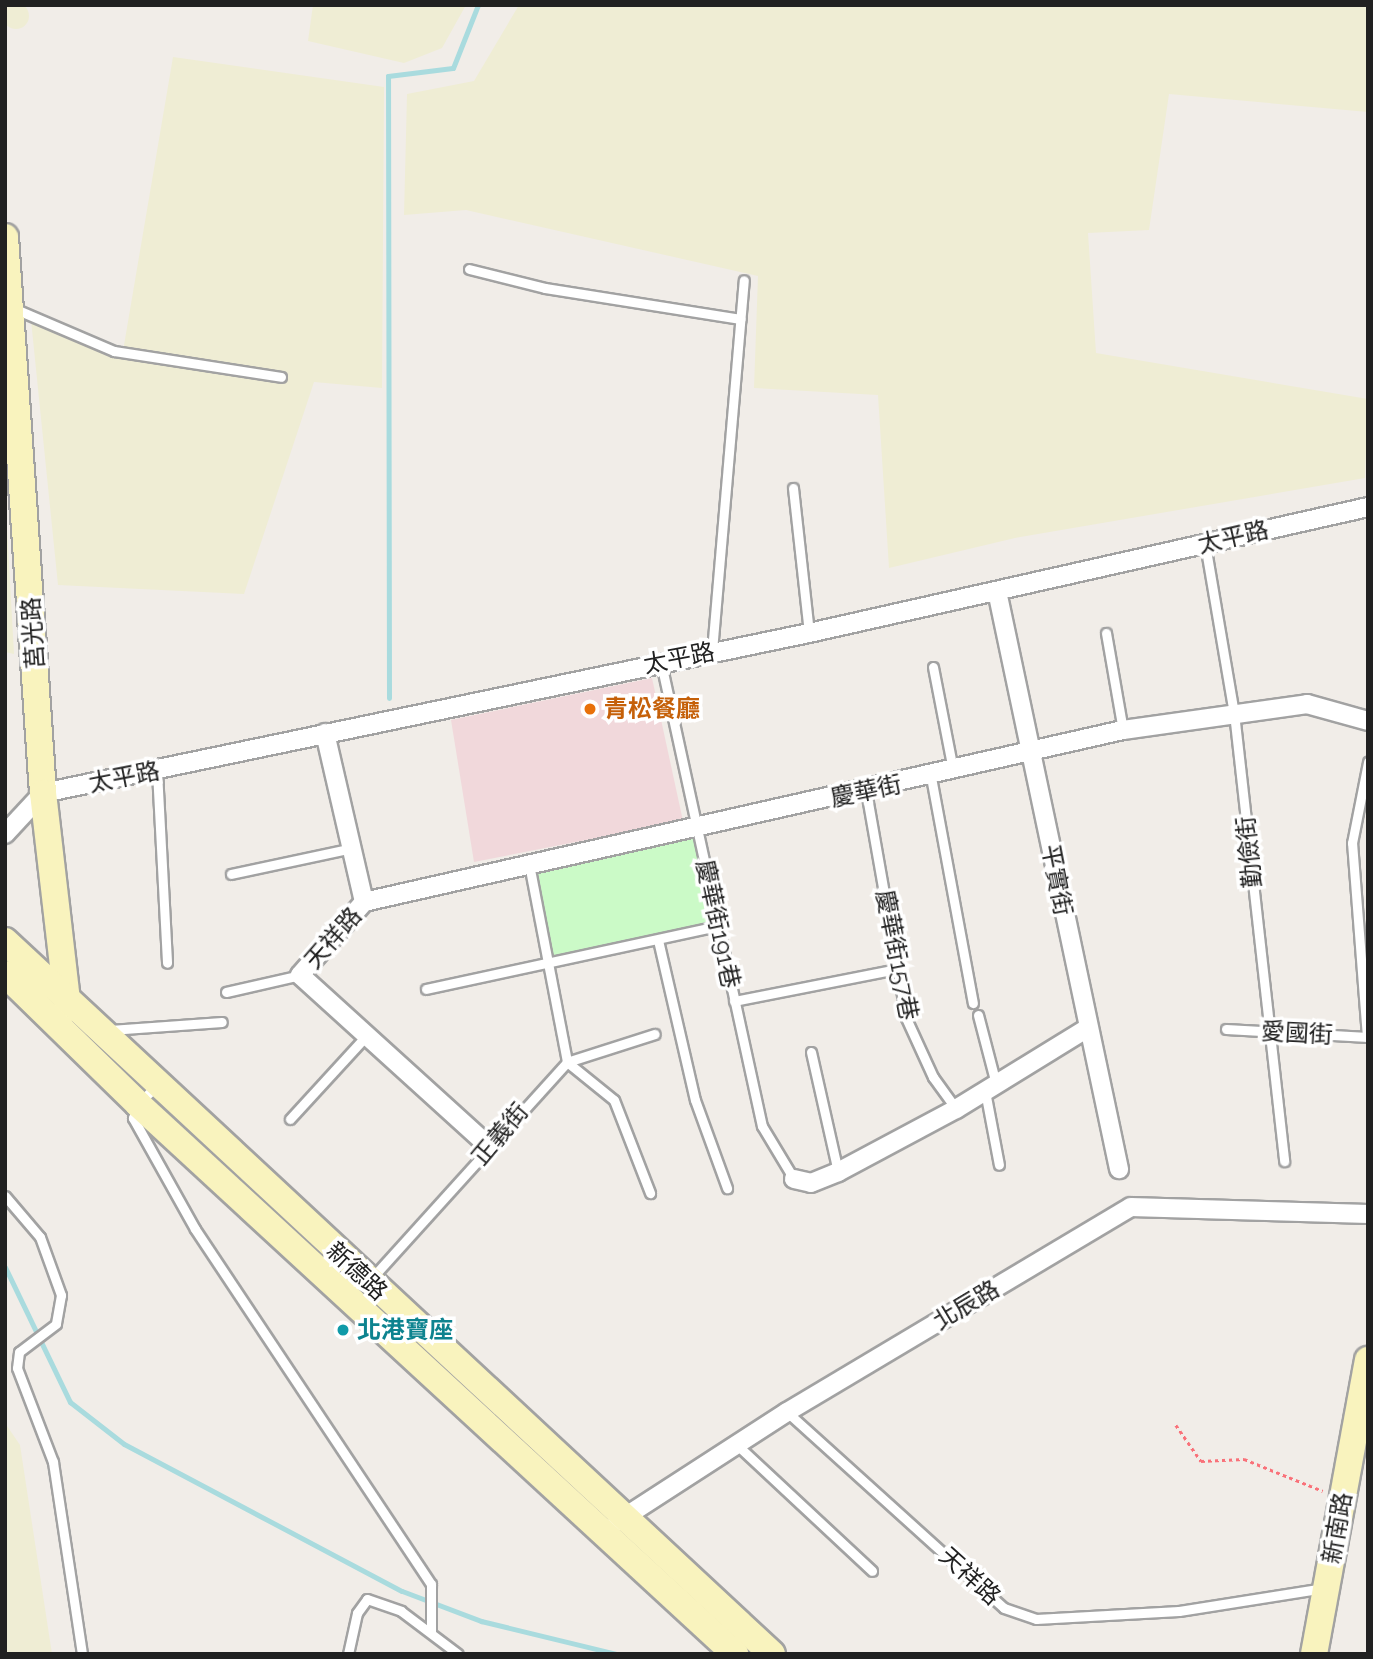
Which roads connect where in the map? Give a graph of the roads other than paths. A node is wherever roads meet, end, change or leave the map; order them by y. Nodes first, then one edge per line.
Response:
1 (5, 237) edge
2 (469, 268) dead end
3 (744, 280) dead end
4 (10, 307) junction
5 (741, 319) junction
6 (281, 377) dead end
7 (793, 488) dead end
8 (1368, 507) edge
9 (1205, 544) junction
10 (997, 591) junction
11 (809, 633) junction
12 (1106, 633) dead end
13 (712, 652) junction
14 (661, 662) junction
15 (933, 667) dead end
16 (1234, 713) junction
17 (1368, 721) edge
18 (1124, 730) junction
19 (324, 733) junction
20 (1030, 750) junction
21 (1368, 762) edge
22 (157, 771) junction
23 (953, 772) junction
24 (931, 777) junction
25 (866, 791) junction
26 (43, 793) junction
27 (697, 827) junction
28 (5, 834) edge
29 (352, 848) junction
30 (529, 863) junction
31 (231, 874) dead end
32 (365, 902) junction
33 (718, 926) junction
34 (658, 940) junction
35 (5, 942) edge
36 (167, 963) dead end
37 (550, 964) junction
38 (897, 969) junction
39 (5, 974) edge
40 (300, 975) junction
41 (426, 989) dead end
42 (226, 992) dead end
43 (734, 1001) junction
44 (974, 1003) dead end
45 (67, 1015) junction
46 (978, 1015) dead end
47 (222, 1022) dead end
48 (1086, 1028) junction
49 (1226, 1029) dead end
50 (98, 1030) junction
51 (1269, 1032) junction
52 (655, 1034) dead end
53 (367, 1035) junction
54 (1368, 1037) edge
55 (811, 1052) dead end
56 (567, 1062) junction
57 (991, 1088) junction
58 (147, 1095) junction
59 (956, 1109) junction
60 (290, 1119) dead end
61 (490, 1147) junction
62 (1284, 1161) dead end
63 (999, 1165) dead end
64 (1119, 1170) dead end
65 (838, 1172) junction
66 (794, 1179) joint
67 (727, 1188) dead end
68 (650, 1193) dead end
69 (5, 1196) edge
70 (1368, 1214) edge
71 (369, 1282) junction
72 (1368, 1360) edge
73 (787, 1412) junction
74 (736, 1444) junction
75 (613, 1526) junction
76 (872, 1571) dead end
77 (1326, 1588) junction
78 (432, 1631) junction
79 (82, 1654) edge
80 (348, 1654) edge
81 (458, 1654) edge
82 (736, 1654) edge
83 (772, 1654) edge
84 (1314, 1654) edge

1 - 4 main road, 莒光路
2 - 5 lane
3 - 5 lane
4 - 6 lane
4 - 26 main road, 莒光路
5 - 13 lane
7 - 11 lane
8 - 9 street, 太平路
9 - 10 street, 太平路
9 - 16 lane, 勤儉街
10 - 11 street, 太平路
10 - 20 street, 平實街
11 - 13 street, 太平路
12 - 18 lane
13 - 14 street, 太平路
14 - 19 street, 太平路
14 - 27 lane, 慶華街191巷
15 - 23 lane
16 - 17 street, 慶華街
16 - 18 street, 慶華街
16 - 51 lane, 勤儉街
18 - 20 street, 慶華街
19 - 22 street, 太平路
19 - 29 street, 天祥路
20 - 23 street, 慶華街
20 - 48 street, 平實街
21 - 54 lane
22 - 26 street, 太平路
22 - 36 lane
23 - 24 street, 慶華街
24 - 25 street, 慶華街
24 - 44 lane
25 - 27 street, 慶華街
25 - 38 lane, 慶華街157巷
26 - 28 street
26 - 45 main road, 莒光路
27 - 30 street, 慶華街
27 - 33 lane, 慶華街191巷
29 - 31 lane
29 - 32 street, 天祥路
30 - 32 street, 慶華街
30 - 37 lane
32 - 40 street, 天祥路
33 - 34 lane
33 - 43 lane, 慶華街191巷
34 - 37 lane
34 - 67 lane
35 - 45 main road, 新德路
37 - 41 lane
37 - 56 lane
38 - 43 lane
38 - 59 lane, 慶華街157巷
39 - 45 main road, 新德路
40 - 42 lane
40 - 53 street, 天祥路
43 - 66 lane, 慶華街191巷
45 - 50 main road, 新德路
45 - 58 main road, 新德路
46 - 57 lane
47 - 50 lane
48 - 57 street
48 - 64 street, 平實街
49 - 51 lane, 愛國街
50 - 58 main road, 新德路
51 - 54 lane, 愛國街
51 - 62 lane, 勤儉街
52 - 56 lane
53 - 60 lane
53 - 61 street, 天祥路
55 - 65 lane
56 - 61 lane, 正義街
56 - 68 lane
57 - 59 street
57 - 63 lane
58 - 71 main road, 新德路
58 - 75 main road, 新德路
58 - 78 lane
59 - 65 street
61 - 71 lane, 正義街
65 - 66 street
69 - 79 lane
70 - 73 street, 北辰路
71 - 75 main road, 新德路
72 - 77 main road, 新南路
73 - 74 street, 北辰路
73 - 77 lane, 天祥路
74 - 75 street, 北辰路
74 - 76 lane
75 - 82 main road, 新德路
75 - 83 main road, 新德路
77 - 84 main road, 新南路
78 - 80 lane
78 - 81 lane

